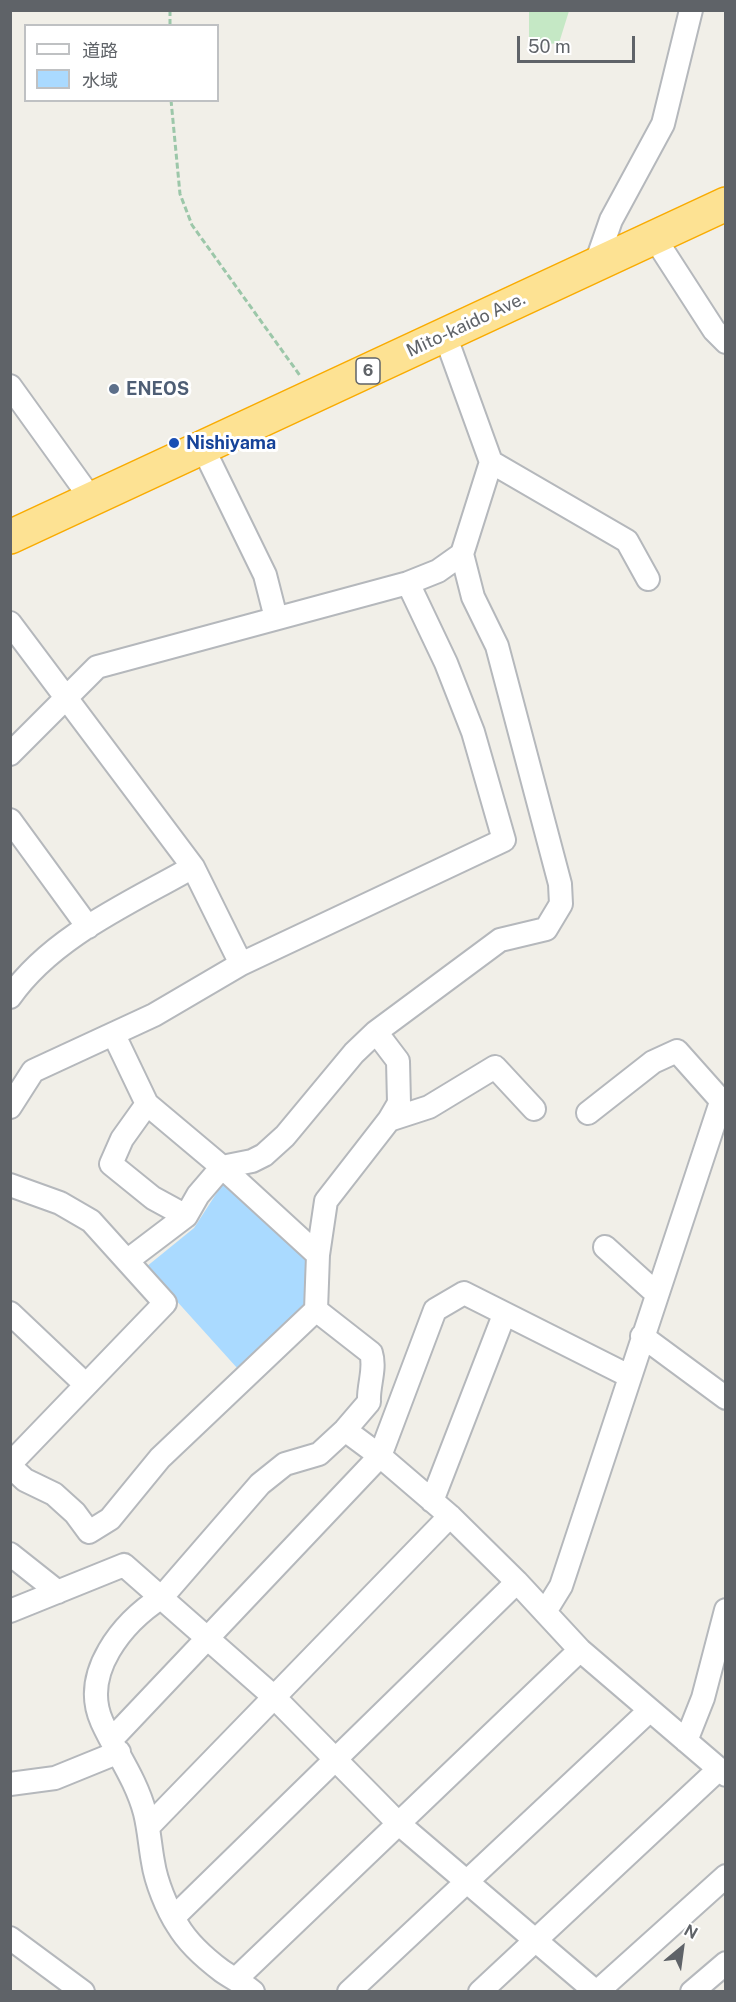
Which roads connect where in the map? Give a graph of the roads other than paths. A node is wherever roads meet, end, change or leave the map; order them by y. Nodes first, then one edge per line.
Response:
1 (691, 10) edge
2 (726, 204) edge
3 (654, 237) junction
4 (594, 266) junction
5 (445, 335) junction
6 (726, 342) edge
7 (10, 386) edge
8 (203, 448) junction
9 (491, 462) junction
10 (92, 500) junction
11 (10, 537) edge
12 (462, 554) junction
13 (648, 579) dead end
14 (408, 583) junction
15 (276, 618) junction
16 (10, 623) edge
17 (67, 696) junction
18 (10, 754) edge
19 (10, 820) edge
20 (193, 867) junction
21 (88, 927) junction
22 (241, 964) junction
23 (13, 989) edge
24 (376, 1032) junction
25 (114, 1035) junction
26 (14, 1092) edge
27 (147, 1104) junction
28 (723, 1104) edge
29 (534, 1109) dead end
30 (588, 1113) dead end
31 (389, 1120) junction
32 (222, 1167) junction
33 (10, 1185) edge
34 (186, 1216) junction
35 (605, 1247) dead end
36 (318, 1255) junction
37 (128, 1260) junction
38 (657, 1294) junction
39 (316, 1310) junction
40 (10, 1313) edge
41 (504, 1315) junction
42 (642, 1336) junction
43 (629, 1376) junction
44 (86, 1384) junction
45 (726, 1398) edge
46 (345, 1430) junction
47 (381, 1456) junction
48 (10, 1465) edge
49 (432, 1501) junction
50 (450, 1516) junction
51 (10, 1554) edge
52 (517, 1582) junction
53 (58, 1592) junction
54 (162, 1598) junction
55 (726, 1610) edge
56 (10, 1611) edge
57 (545, 1612) junction
58 (208, 1638) junction
59 (580, 1650) junction
60 (273, 1696) junction
61 (650, 1710) junction
62 (686, 1741) junction
63 (115, 1746) junction
64 (337, 1758) junction
65 (722, 1772) edge
66 (10, 1784) edge
67 (398, 1824) junction
68 (148, 1827) junction
69 (726, 1876) edge
70 (466, 1882) junction
71 (174, 1917) junction
72 (10, 1938) edge
73 (535, 1940) junction
74 (726, 1963) edge
75 (244, 1985) edge
76 (83, 1992) edge
77 (349, 1992) edge
78 (480, 1992) edge
79 (596, 1992) edge
80 (692, 1992) edge

1 - 4 street
2 - 3 highway, Mito-kaido Ave. / 6
3 - 4 highway, Mito-kaido Ave. / 6
3 - 6 street
4 - 5 highway, Mito-kaido Ave. / 6
5 - 8 highway, Mito-kaido Ave. / 6
5 - 9 street
7 - 10 street
8 - 10 highway, Mito-kaido Ave. / 6
8 - 15 street
9 - 12 street
9 - 13 street
10 - 11 highway, Mito-kaido Ave. / 6
12 - 14 street
12 - 24 street
14 - 15 street
14 - 22 street
15 - 17 street
16 - 17 street
17 - 18 street
17 - 20 street
19 - 21 street
20 - 21 street
20 - 22 street
21 - 23 street
22 - 25 street
24 - 31 street
24 - 32 street
25 - 26 street
25 - 27 street
27 - 32 street
27 - 34 street
28 - 30 street
28 - 38 street
29 - 31 street
31 - 36 street
32 - 34 street
32 - 36 street
33 - 37 street
34 - 37 street
35 - 38 street
36 - 39 street
37 - 44 street
38 - 42 street
39 - 46 street
39 - 48 street
40 - 44 street
41 - 43 street
41 - 47 street
41 - 49 street
42 - 43 street
42 - 45 street
43 - 57 street
44 - 48 street
46 - 47 street
46 - 54 street
47 - 49 street
47 - 58 street
49 - 50 street
50 - 52 street
50 - 60 street
51 - 53 street
52 - 57 street
52 - 64 street
53 - 54 street
53 - 56 street
54 - 58 street
54 - 63 street
55 - 62 street
57 - 59 street
58 - 60 street
58 - 63 street
59 - 61 street
59 - 67 street
60 - 64 street
60 - 68 street
61 - 62 street
61 - 70 street
62 - 65 street
63 - 66 street
63 - 68 street
64 - 67 street
64 - 71 street
65 - 73 street
67 - 70 street
67 - 75 street
68 - 71 street
69 - 79 street
70 - 73 street
70 - 77 street
71 - 75 street
72 - 76 street
73 - 78 street
73 - 79 street
74 - 80 street

